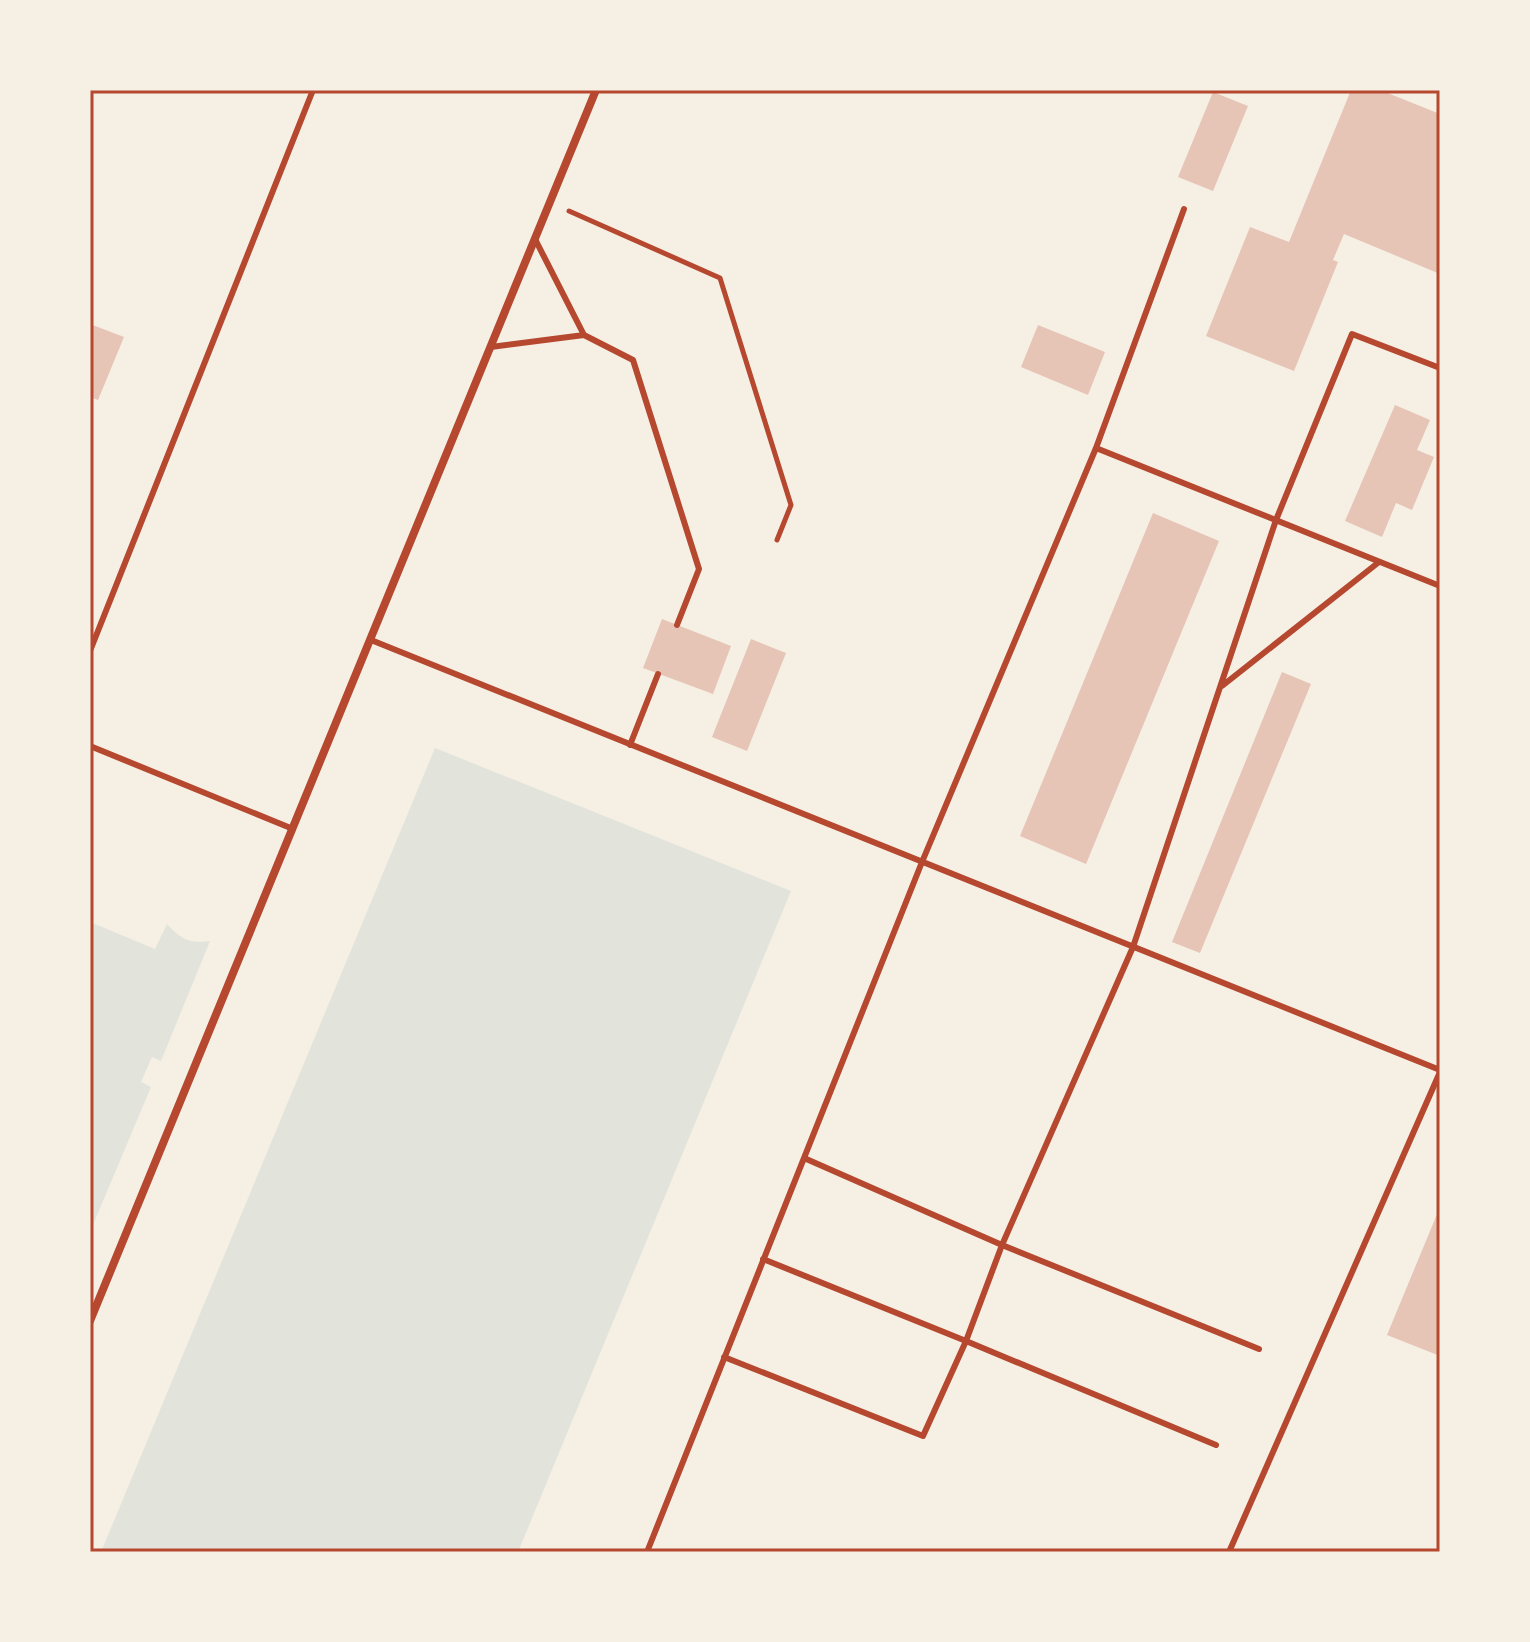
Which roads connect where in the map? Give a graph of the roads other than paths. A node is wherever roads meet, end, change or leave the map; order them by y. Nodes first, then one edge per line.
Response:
1 (313, 90) edge
2 (596, 90) edge
3 (1184, 209) dead end
4 (535, 239) junction
5 (584, 335) junction
6 (491, 347) junction
7 (1440, 368) edge
8 (1096, 448) junction
9 (1276, 520) junction
10 (1379, 562) junction
11 (1440, 586) edge
12 (677, 625) dead end
13 (371, 640) junction
14 (90, 651) edge
15 (658, 674) dead end
16 (1221, 686) junction
17 (630, 745) junction
18 (90, 746) edge
19 (293, 829) junction
20 (922, 862) junction
21 (1133, 947) junction
22 (1440, 1071) edge
23 (804, 1158) junction
24 (1002, 1245) junction
25 (763, 1259) junction
26 (90, 1321) edge
27 (966, 1341) junction
28 (1259, 1349) dead end
29 (724, 1357) junction
30 (1216, 1445) dead end
31 (647, 1552) edge
32 (1229, 1552) edge

1 - 14 lane
2 - 4 street
3 - 8 lane
4 - 5 lane
4 - 6 street
5 - 6 lane
5 - 12 lane
6 - 13 street
7 - 9 lane
8 - 9 lane
8 - 20 lane
9 - 10 lane
9 - 16 lane
10 - 11 lane
10 - 16 lane
13 - 17 lane
13 - 19 street
15 - 17 lane
16 - 21 lane
17 - 20 lane
18 - 19 lane
19 - 26 street
20 - 21 lane
20 - 23 lane
21 - 22 lane
21 - 24 lane
22 - 32 lane
23 - 24 lane
23 - 25 lane
24 - 27 lane
24 - 28 lane
25 - 27 lane
25 - 29 lane
27 - 29 lane
27 - 30 lane
29 - 31 lane

